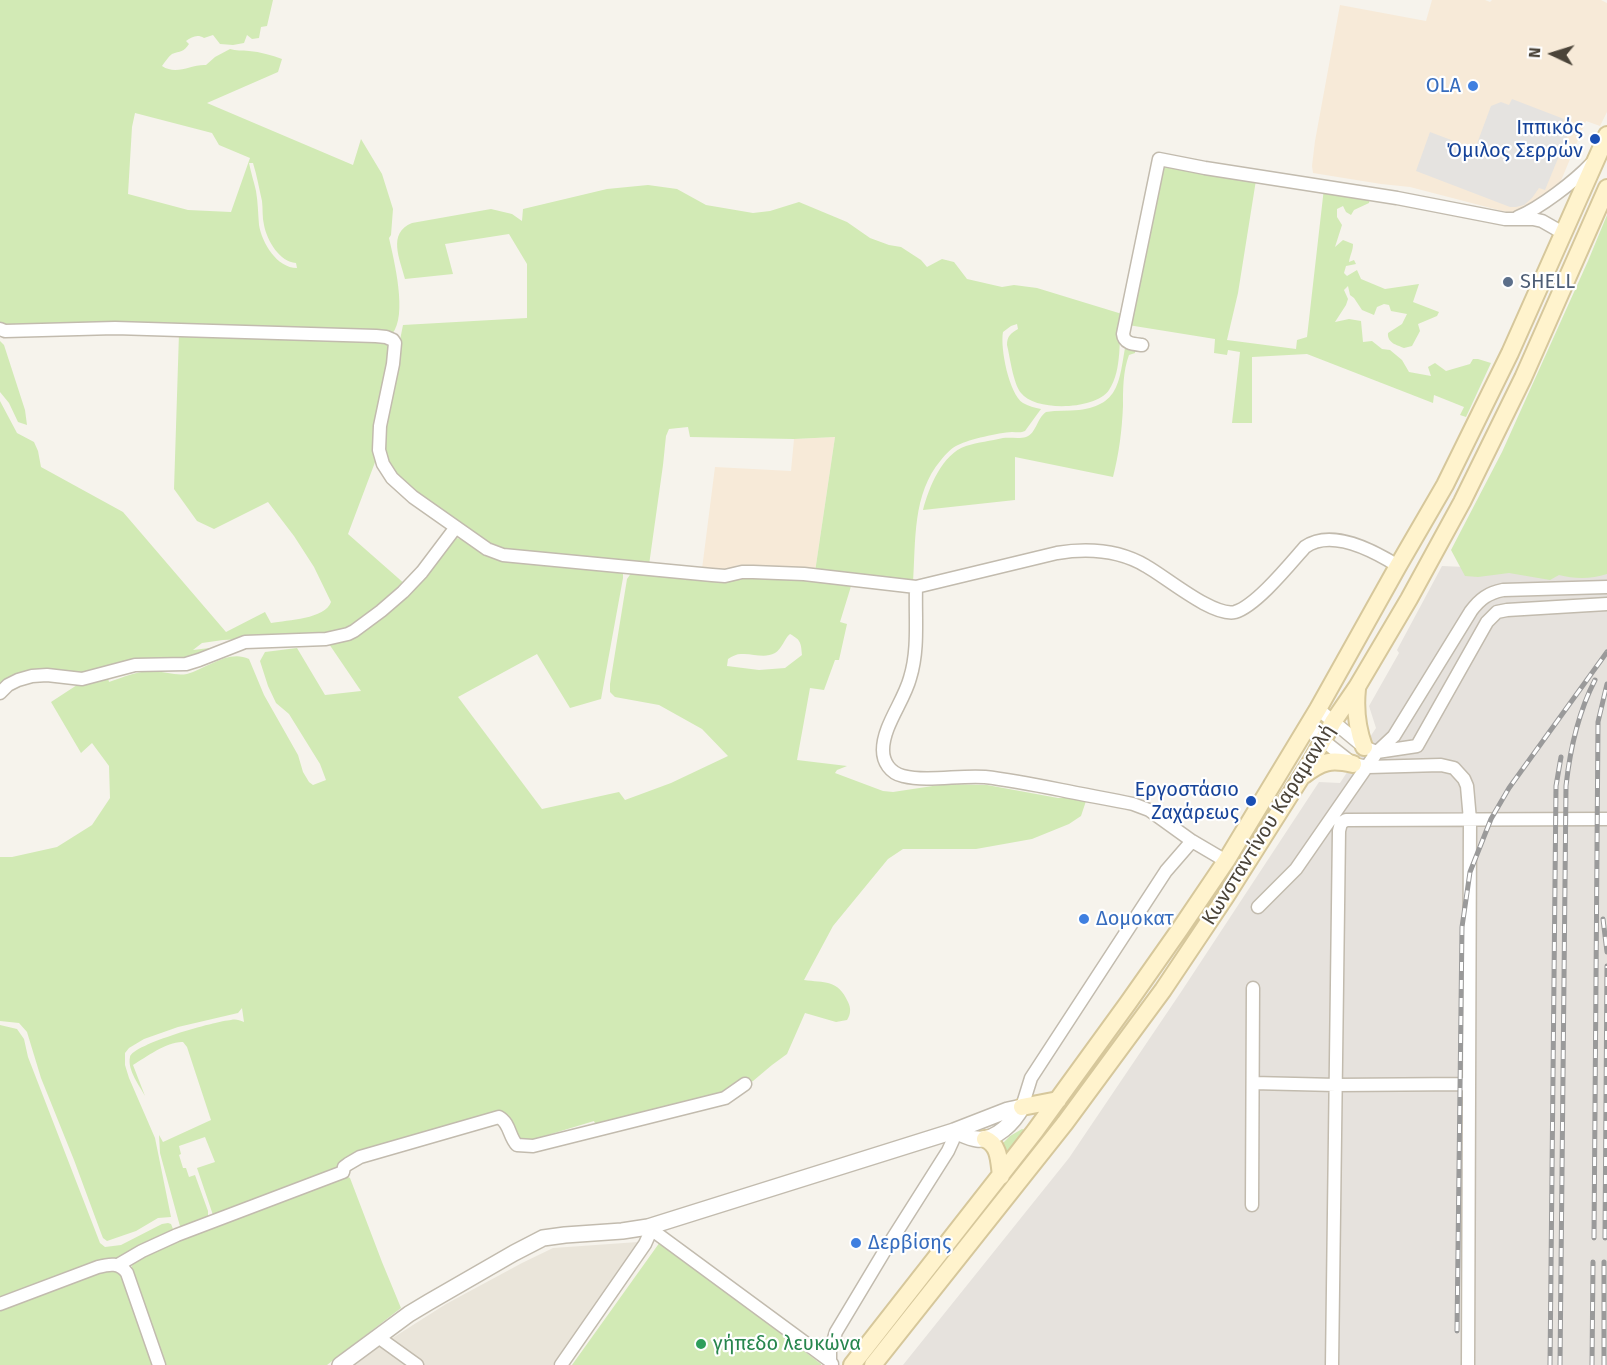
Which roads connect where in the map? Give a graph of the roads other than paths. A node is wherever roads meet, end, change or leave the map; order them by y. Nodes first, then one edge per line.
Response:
1 (1604, 142) edge
2 (1607, 188) edge
3 (1511, 219) junction
4 (1563, 233) junction
5 (0, 329) edge
6 (1142, 345) dead end
7 (456, 527) junction
8 (1398, 566) junction
9 (916, 587) junction
10 (1607, 587) edge
11 (1607, 604) edge
12 (1357, 687) junction
13 (0, 693) edge
14 (1318, 709) junction
15 (1333, 722) junction
16 (1306, 727) junction
17 (1322, 741) junction
18 (1370, 749) junction
19 (1360, 765) junction
20 (1301, 777) junction
21 (1470, 819) junction
22 (1607, 819) edge
23 (1192, 841) junction
24 (1226, 861) junction
25 (1258, 907) dead end
26 (1253, 988) dead end
27 (1253, 1083) junction
28 (745, 1084) dead end
29 (1336, 1084) junction
30 (1468, 1084) junction
31 (1058, 1100) junction
32 (1022, 1107) junction
33 (954, 1131) junction
34 (985, 1139) junction
35 (1001, 1176) junction
36 (1252, 1205) dead end
37 (648, 1227) junction
38 (118, 1265) junction
39 (0, 1304) edge
40 (378, 1337) junction
41 (831, 1363) edge
42 (159, 1365) edge
43 (340, 1365) edge
44 (417, 1365) edge
45 (561, 1365) edge
46 (852, 1365) edge
47 (873, 1365) edge
48 (1332, 1365) edge
49 (1468, 1365) edge

1 - 3 street
1 - 4 main road, Κωνσταντίνου Καραμανλή
2 - 12 main road, Κωνσταντίνου Καραμανλή
3 - 4 street
3 - 6 street
4 - 8 main road, Κωνσταντίνου Καραμανλή
5 - 7 street
7 - 9 street
7 - 13 street
8 - 9 street
8 - 14 main road, Κωνσταντίνου Καραμανλή
9 - 23 street
10 - 18 street
11 - 18 street
12 - 15 main road, Κωνσταντίνου Καραμανλή
12 - 18 main road
14 - 15 street
14 - 16 main road, Κωνσταντίνου Καραμανλή
15 - 17 main road, Κωνσταντίνου Καραμανλή
15 - 18 street
16 - 17 street
16 - 24 main road, Κωνσταντίνου Καραμανλή
17 - 19 street
17 - 20 main road, Κωνσταντίνου Καραμανλή
18 - 19 street
19 - 20 main road
19 - 21 street
19 - 25 street
20 - 47 main road, Κωνσταντίνου Καραμανλή
21 - 22 street
21 - 29 street
21 - 30 street
23 - 24 street
23 - 32 street
24 - 31 main road, Κωνσταντίνου Καραμανλή
26 - 27 street
27 - 29 street
27 - 36 street
28 - 38 street
29 - 30 street
29 - 48 street
30 - 49 street
31 - 32 main road
31 - 35 main road, Κωνσταντίνου Καραμανλή
32 - 33 street
32 - 34 street
33 - 34 street
33 - 37 street
33 - 41 street
34 - 35 main road
35 - 46 main road, Κωνσταντίνου Καραμανλή
37 - 40 street
37 - 41 street
37 - 45 street
38 - 39 street
38 - 42 street
40 - 43 street
40 - 44 street

